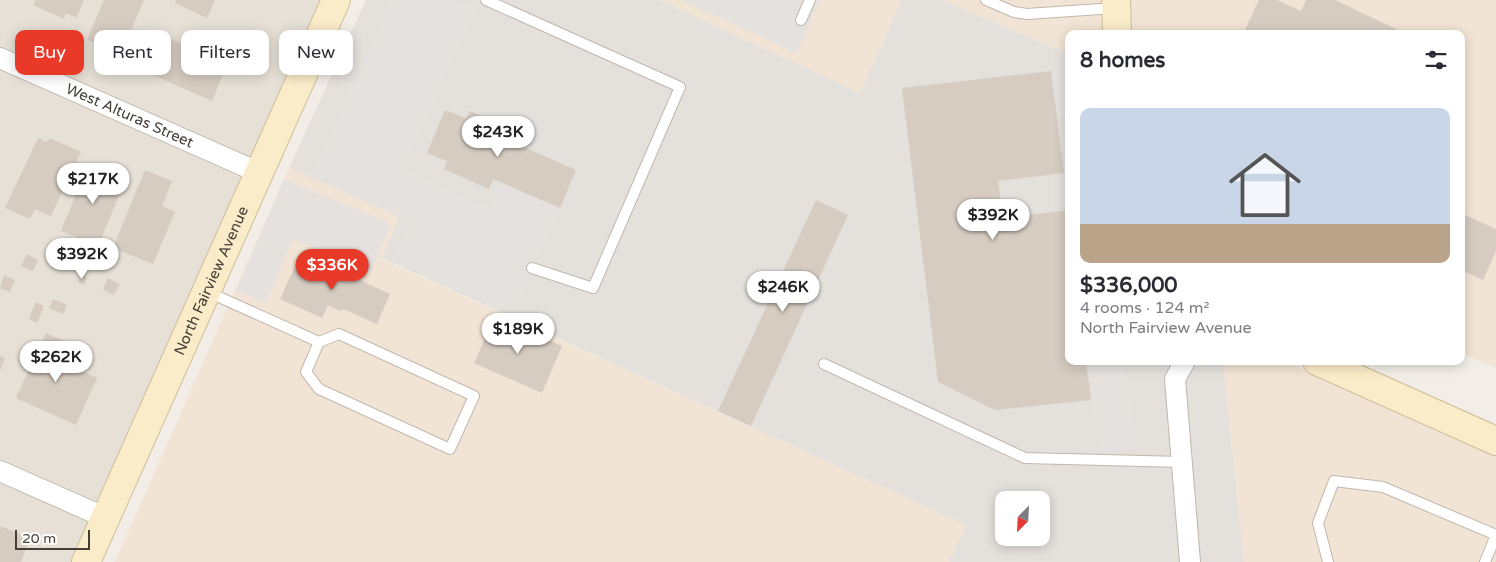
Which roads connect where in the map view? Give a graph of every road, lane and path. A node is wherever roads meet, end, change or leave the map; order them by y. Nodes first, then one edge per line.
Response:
1 (336, 0) edge
2 (486, 0) edge
3 (810, 0) edge
4 (986, 0) edge
5 (1117, 14) edge
6 (801, 20) dead end
7 (0, 58) edge
8 (260, 173) junction
9 (532, 268) dead end
10 (207, 292) junction
11 (319, 342) junction
12 (824, 364) dead end
13 (1182, 365) edge
14 (1326, 365) edge
15 (1496, 441) edge
16 (1182, 462) junction
17 (0, 471) edge
18 (106, 518) junction
19 (1496, 535) edge
20 (86, 562) edge
21 (1190, 562) edge
22 (1328, 562) edge
23 (1485, 562) edge

1 - 8 street, North Fairview Avenue
2 - 9 lane
3 - 6 lane
4 - 5 lane
7 - 8 street, West Alturas Street
8 - 10 street, North Fairview Avenue
10 - 11 lane
10 - 18 street, North Fairview Avenue
11 - 11 lane
12 - 16 lane
13 - 16 street
14 - 15 street
16 - 21 street
17 - 18 street
18 - 20 street, North Fairview Avenue
19 - 22 lane
19 - 23 lane

